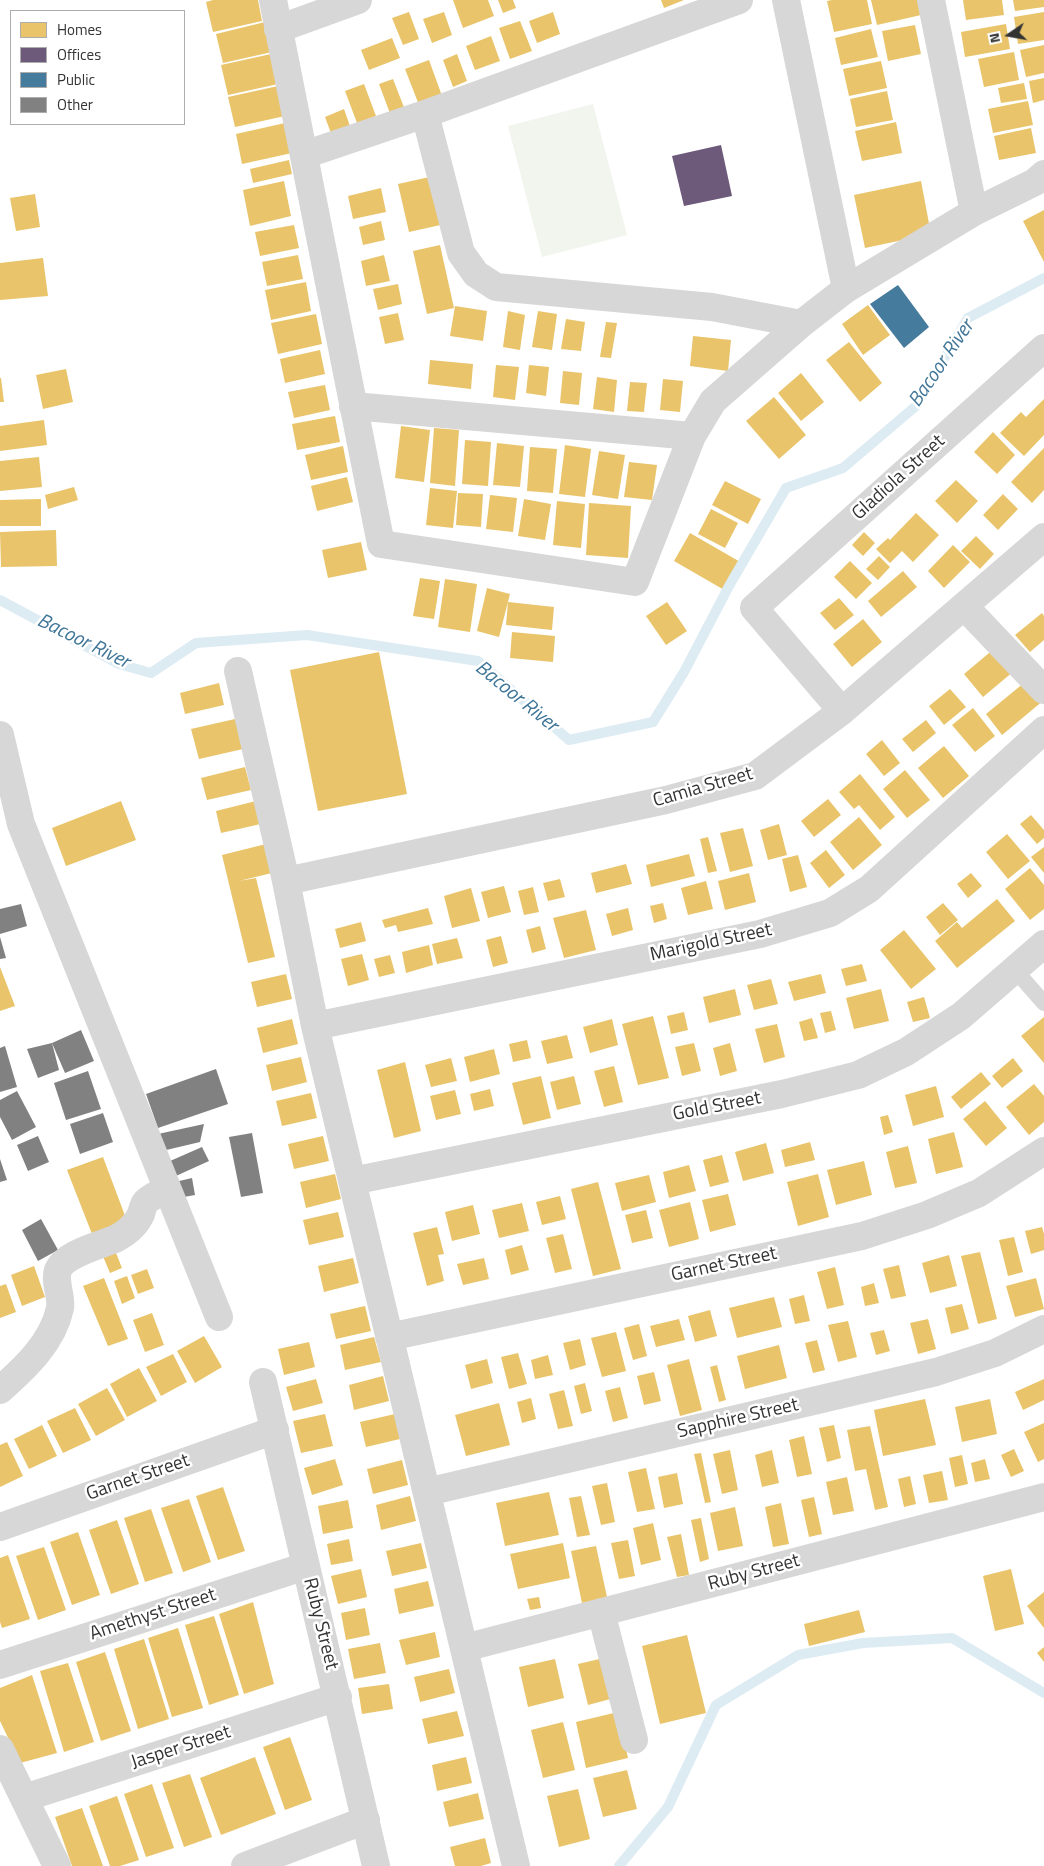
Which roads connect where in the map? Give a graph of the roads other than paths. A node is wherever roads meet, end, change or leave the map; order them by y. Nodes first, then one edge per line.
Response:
1 (273, 0) edge
2 (358, 0) edge
3 (739, 0) edge
4 (786, 0) edge
5 (931, 0) edge
6 (278, 29) junction
7 (426, 114) junction
8 (304, 155) junction
9 (1044, 174) edge
10 (974, 212) junction
11 (846, 289) junction
12 (801, 324) junction
13 (1044, 348) edge
14 (353, 406) junction
15 (692, 436) junction
16 (1044, 537) edge
17 (965, 606) junction
18 (238, 672) dead end
19 (1044, 690) edge
20 (842, 711) junction
21 (1044, 730) edge
22 (0, 735) edge
23 (286, 881) junction
24 (1044, 944) edge
25 (1015, 970) junction
26 (1044, 1003) edge
27 (315, 1026) junction
28 (1044, 1151) edge
29 (352, 1181) junction
30 (167, 1189) junction
31 (220, 1317) dead end
32 (1044, 1329) edge
33 (389, 1337) junction
34 (263, 1382) dead end
35 (0, 1390) edge
36 (275, 1430) junction
37 (427, 1492) junction
38 (1043, 1499) edge
39 (0, 1527) edge
40 (306, 1566) junction
41 (601, 1612) junction
42 (464, 1648) junction
43 (0, 1665) edge
44 (338, 1697) junction
45 (634, 1740) dead end
46 (0, 1749) edge
47 (24, 1798) junction
48 (366, 1820) junction
49 (57, 1866) edge
50 (245, 1866) edge
51 (376, 1866) edge
52 (516, 1866) edge

1 - 6 street
2 - 6 street
3 - 7 street
4 - 11 street
5 - 10 street
6 - 8 street
7 - 8 street
7 - 12 street
8 - 14 street
9 - 10 street
10 - 11 street
11 - 12 street
12 - 15 street
13 - 20 street, Gladiola Street
14 - 15 street
14 - 15 street
16 - 17 street, Camia Street
17 - 19 street
17 - 20 street, Camia Street
18 - 23 street
20 - 23 street, Camia Street
21 - 27 street, Marigold Street
22 - 30 street
23 - 27 street
24 - 25 street, Gold Street
25 - 26 lane
25 - 29 street, Gold Street
27 - 29 street
28 - 33 street, Garnet Street
29 - 33 street
30 - 31 street
30 - 35 street
32 - 37 street, Sapphire Street
33 - 37 street
34 - 36 street, Ruby Street
36 - 39 street, Garnet Street
36 - 40 street, Ruby Street
37 - 42 street
38 - 41 street, Ruby Street
40 - 43 street, Amethyst Street
40 - 44 street, Ruby Street
41 - 42 street, Ruby Street
41 - 45 street
42 - 52 street
44 - 47 street, Jasper Street
44 - 48 street, Ruby Street
46 - 47 street
47 - 49 street
48 - 50 street
48 - 51 street, Ruby Street

